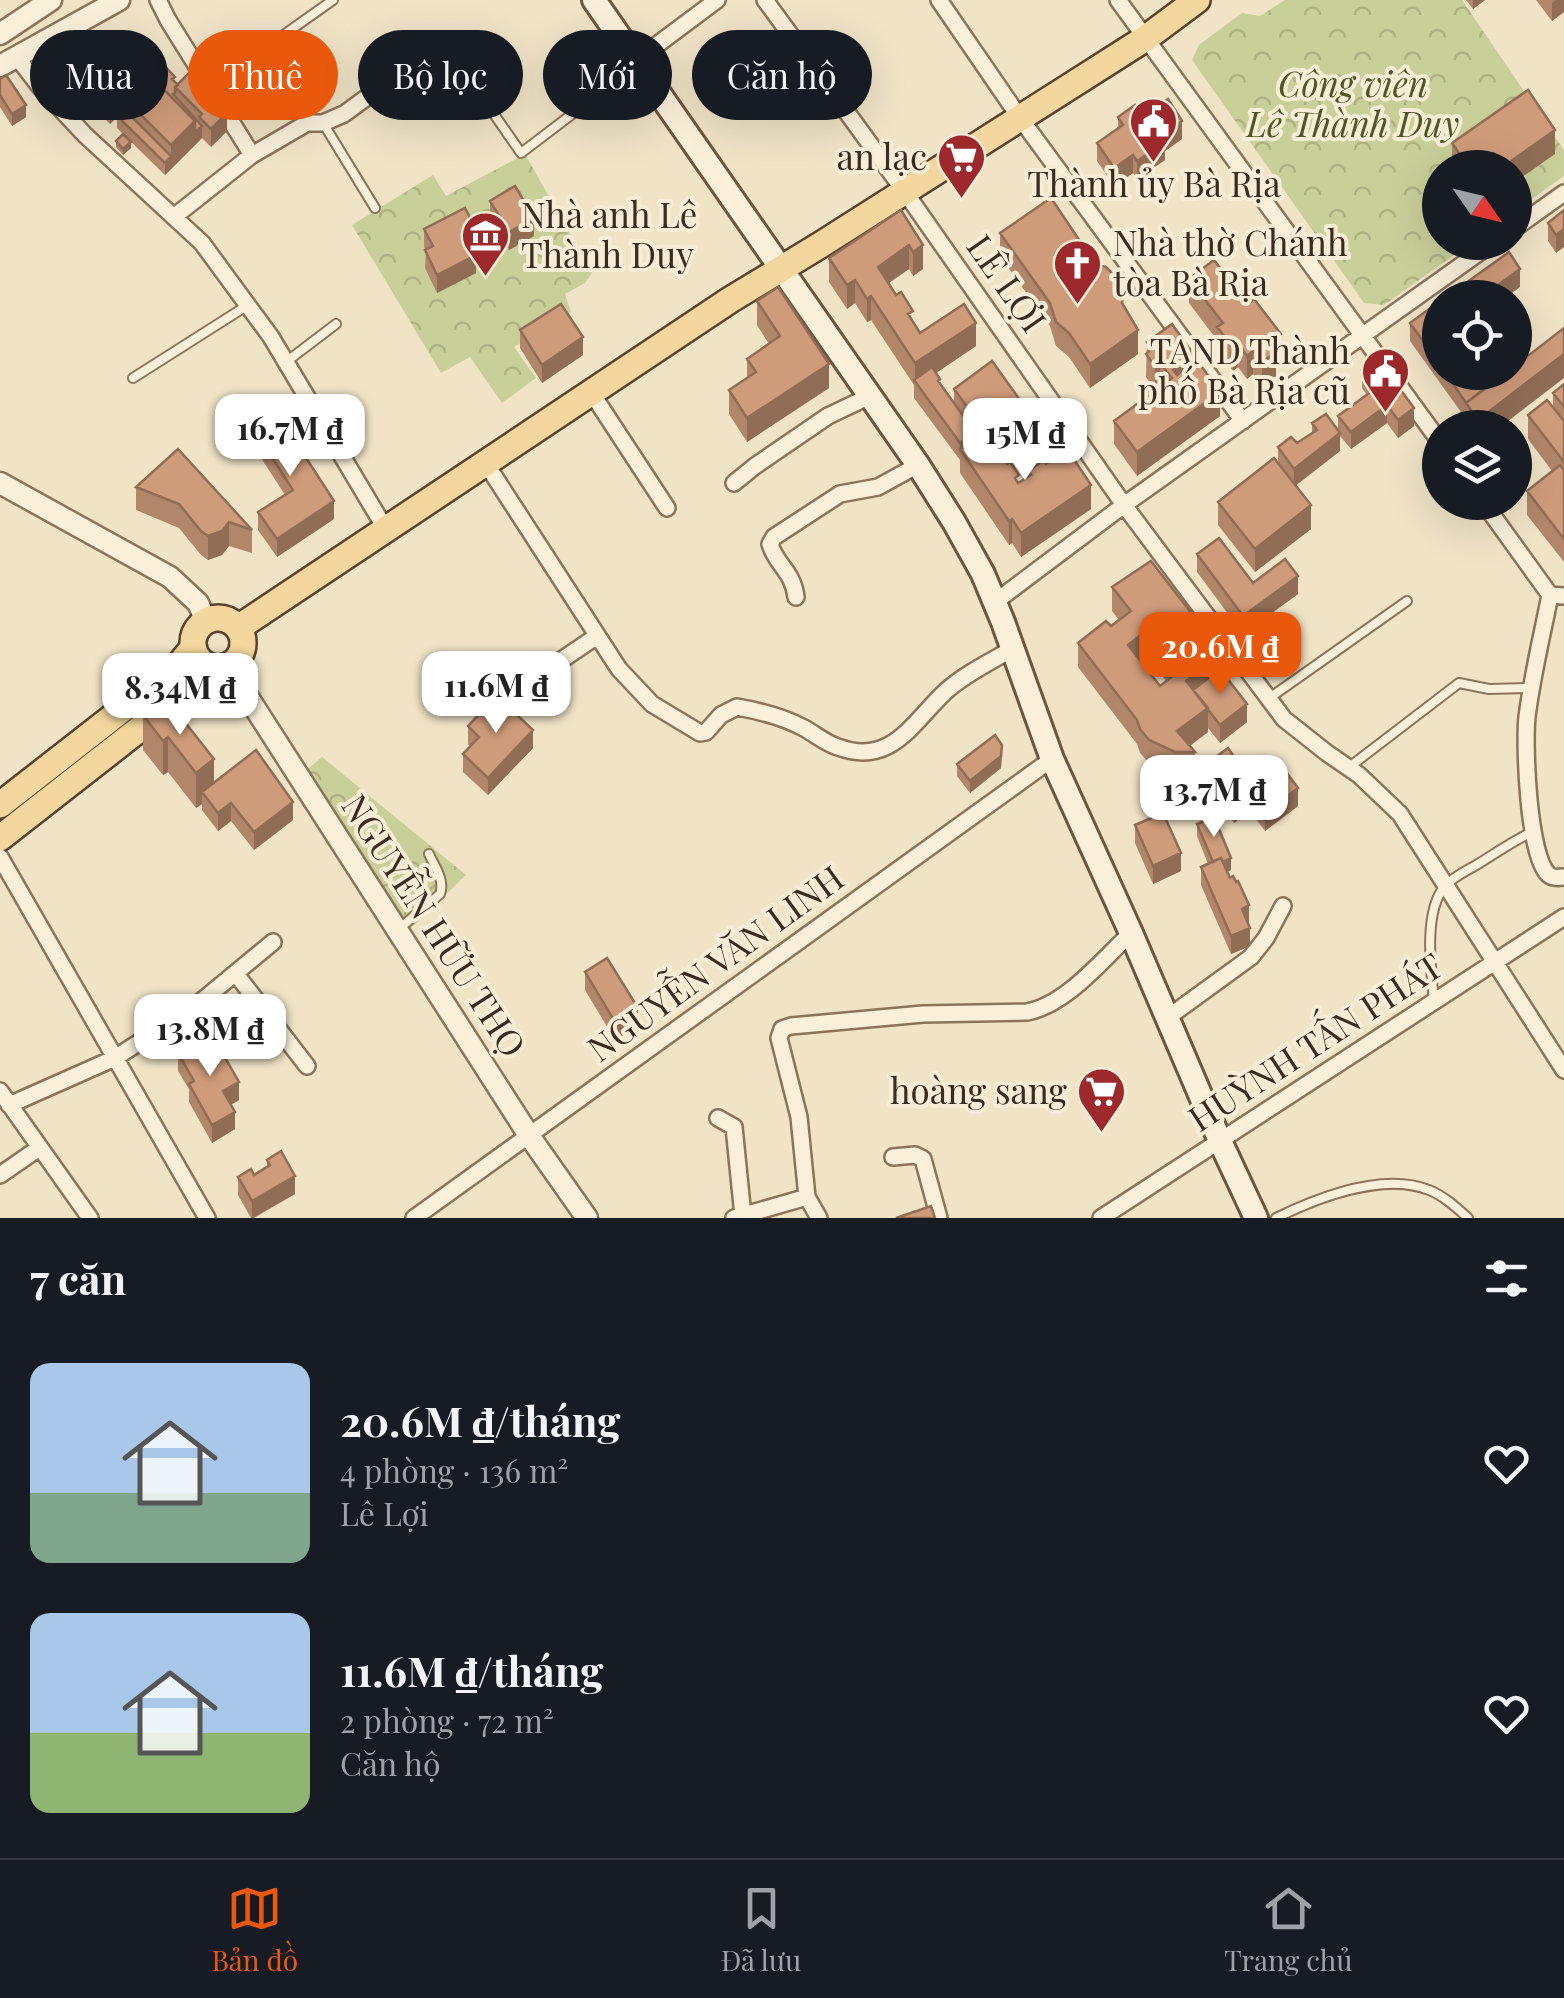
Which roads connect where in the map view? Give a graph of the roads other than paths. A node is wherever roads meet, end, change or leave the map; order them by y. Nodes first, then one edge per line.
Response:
1 (51, 0) edge
2 (158, 0) edge
3 (334, 0) edge
4 (594, 0) edge
5 (717, 0) edge
6 (765, 0) edge
7 (939, 0) edge
8 (1118, 0) edge
9 (1197, 0) edge
10 (106, 3) edge
11 (291, 30) edge
12 (613, 30) edge
13 (0, 34) edge
14 (672, 34) edge
15 (1146, 38) junction
16 (188, 52) edge
17 (8, 61) edge
18 (358, 104) edge
19 (672, 116) edge
20 (1020, 118) junction
21 (230, 120) edge
22 (498, 120) edge
23 (564, 120) edge
24 (323, 122) junction
25 (252, 155) junction
26 (904, 192) junction
27 (1564, 193) edge
28 (374, 208) dead end
29 (175, 216) junction
30 (1532, 216) edge
31 (1469, 260) edge
32 (780, 268) junction
33 (248, 306) junction
34 (336, 324) dead end
35 (1364, 334) junction
36 (286, 362) junction
37 (133, 378) dead end
38 (590, 392) junction
39 (870, 396) junction
40 (1422, 416) edge
41 (1242, 421) junction
42 (485, 462) junction
43 (918, 464) junction
44 (0, 483) edge
45 (734, 483) dead end
46 (1124, 505) junction
47 (667, 508) dead end
48 (1497, 520) edge
49 (384, 528) junction
50 (1557, 596) edge
51 (796, 597) dead end
52 (1407, 601) dead end
53 (994, 602) junction
54 (206, 621) junction
55 (238, 628) junction
56 (596, 636) junction
57 (193, 648) junction
58 (1012, 649) junction
59 (220, 667) junction
60 (538, 676) dead end
61 (1531, 688) junction
62 (1268, 699) junction
63 (1052, 759) junction
64 (1348, 768) junction
65 (0, 805) edge
66 (1532, 832) junction
67 (0, 838) edge
68 (429, 854) dead end
69 (0, 856) edge
70 (1564, 876) edge
71 (1446, 885) junction
72 (1282, 906) dead end
73 (1564, 918) edge
74 (398, 930) junction
75 (1131, 934) junction
76 (273, 942) dead end
77 (1494, 963) junction
78 (236, 974) junction
79 (1434, 1002) junction
80 (1167, 1018) junction
81 (115, 1058) junction
82 (306, 1066) dead end
83 (1564, 1070) edge
84 (5, 1098) edge
85 (718, 1118) dead end
86 (530, 1136) junction
87 (1220, 1141) junction
88 (39, 1148) junction
89 (893, 1157) dead end
90 (0, 1175) edge
91 (807, 1197) junction
92 (739, 1217) edge
93 (936, 1217) edge
94 (90, 1218) edge
95 (207, 1218) edge
96 (414, 1218) edge
97 (587, 1218) edge
98 (819, 1218) edge
99 (1101, 1218) edge
100 (1256, 1218) edge
101 (1276, 1218) edge
102 (1468, 1218) edge

1 - 13 street
2 - 16 street
3 - 11 lane
4 - 12 main road
5 - 14 street
6 - 26 street, LÊ LỢI
7 - 20 street
8 - 15 street
9 - 15 main road
10 - 17 street
15 - 20 main road
15 - 35 street
17 - 29 street
18 - 24 street
19 - 32 main road
20 - 26 main road
20 - 41 street
21 - 25 street
22 - 23 lane
24 - 25 street
24 - 28 lane
25 - 29 street
26 - 32 main road
26 - 46 street, LÊ LỢI
27 - 30 street
29 - 33 street
31 - 35 street
32 - 38 main road
32 - 39 main road
33 - 36 street
33 - 37 lane
34 - 36 lane
35 - 40 street
35 - 41 street
36 - 49 street
38 - 42 main road
38 - 47 street
39 - 43 main road
39 - 45 street
41 - 46 street
42 - 49 main road
42 - 56 street
43 - 51 street
43 - 53 main road
44 - 54 street
46 - 53 street
46 - 62 street, LÊ LỢI
48 - 50 street
49 - 55 main road
50 - 61 street
52 - 62 lane
53 - 58 main road
54 - 55 main road
54 - 57 main road
55 - 59 main road
56 - 58 street
56 - 60 street
57 - 59 main road
57 - 65 main road
58 - 63 main road
59 - 67 main road
59 - 74 street, NGUYỄN HỮU THỌ
61 - 64 lane
61 - 66 street
62 - 64 street, LÊ LỢI
63 - 75 main road
63 - 86 street, NGUYỄN VĂN LINH
64 - 71 street, LÊ LỢI
66 - 70 street
66 - 71 lane
68 - 74 lane
69 - 81 street
71 - 77 street, LÊ LỢI
71 - 79 lane
72 - 80 street
73 - 77 street, HUỲNH TẤN PHÁT
74 - 86 street, NGUYỄN HỮU THỌ
75 - 80 main road
75 - 91 street
76 - 78 street
77 - 79 street, HUỲNH TẤN PHÁT
77 - 83 street, LÊ LỢI
78 - 81 street
78 - 82 street
79 - 87 street, HUỲNH TẤN PHÁT
80 - 87 main road
81 - 84 street
81 - 95 street
84 - 88 street
85 - 92 street
86 - 96 street, NGUYỄN VĂN LINH
86 - 97 street, NGUYỄN HỮU THỌ
87 - 99 street, HUỲNH TẤN PHÁT
87 - 100 main road
88 - 90 street
88 - 94 street
89 - 93 street
91 - 92 street
91 - 98 street
101 - 102 lane

